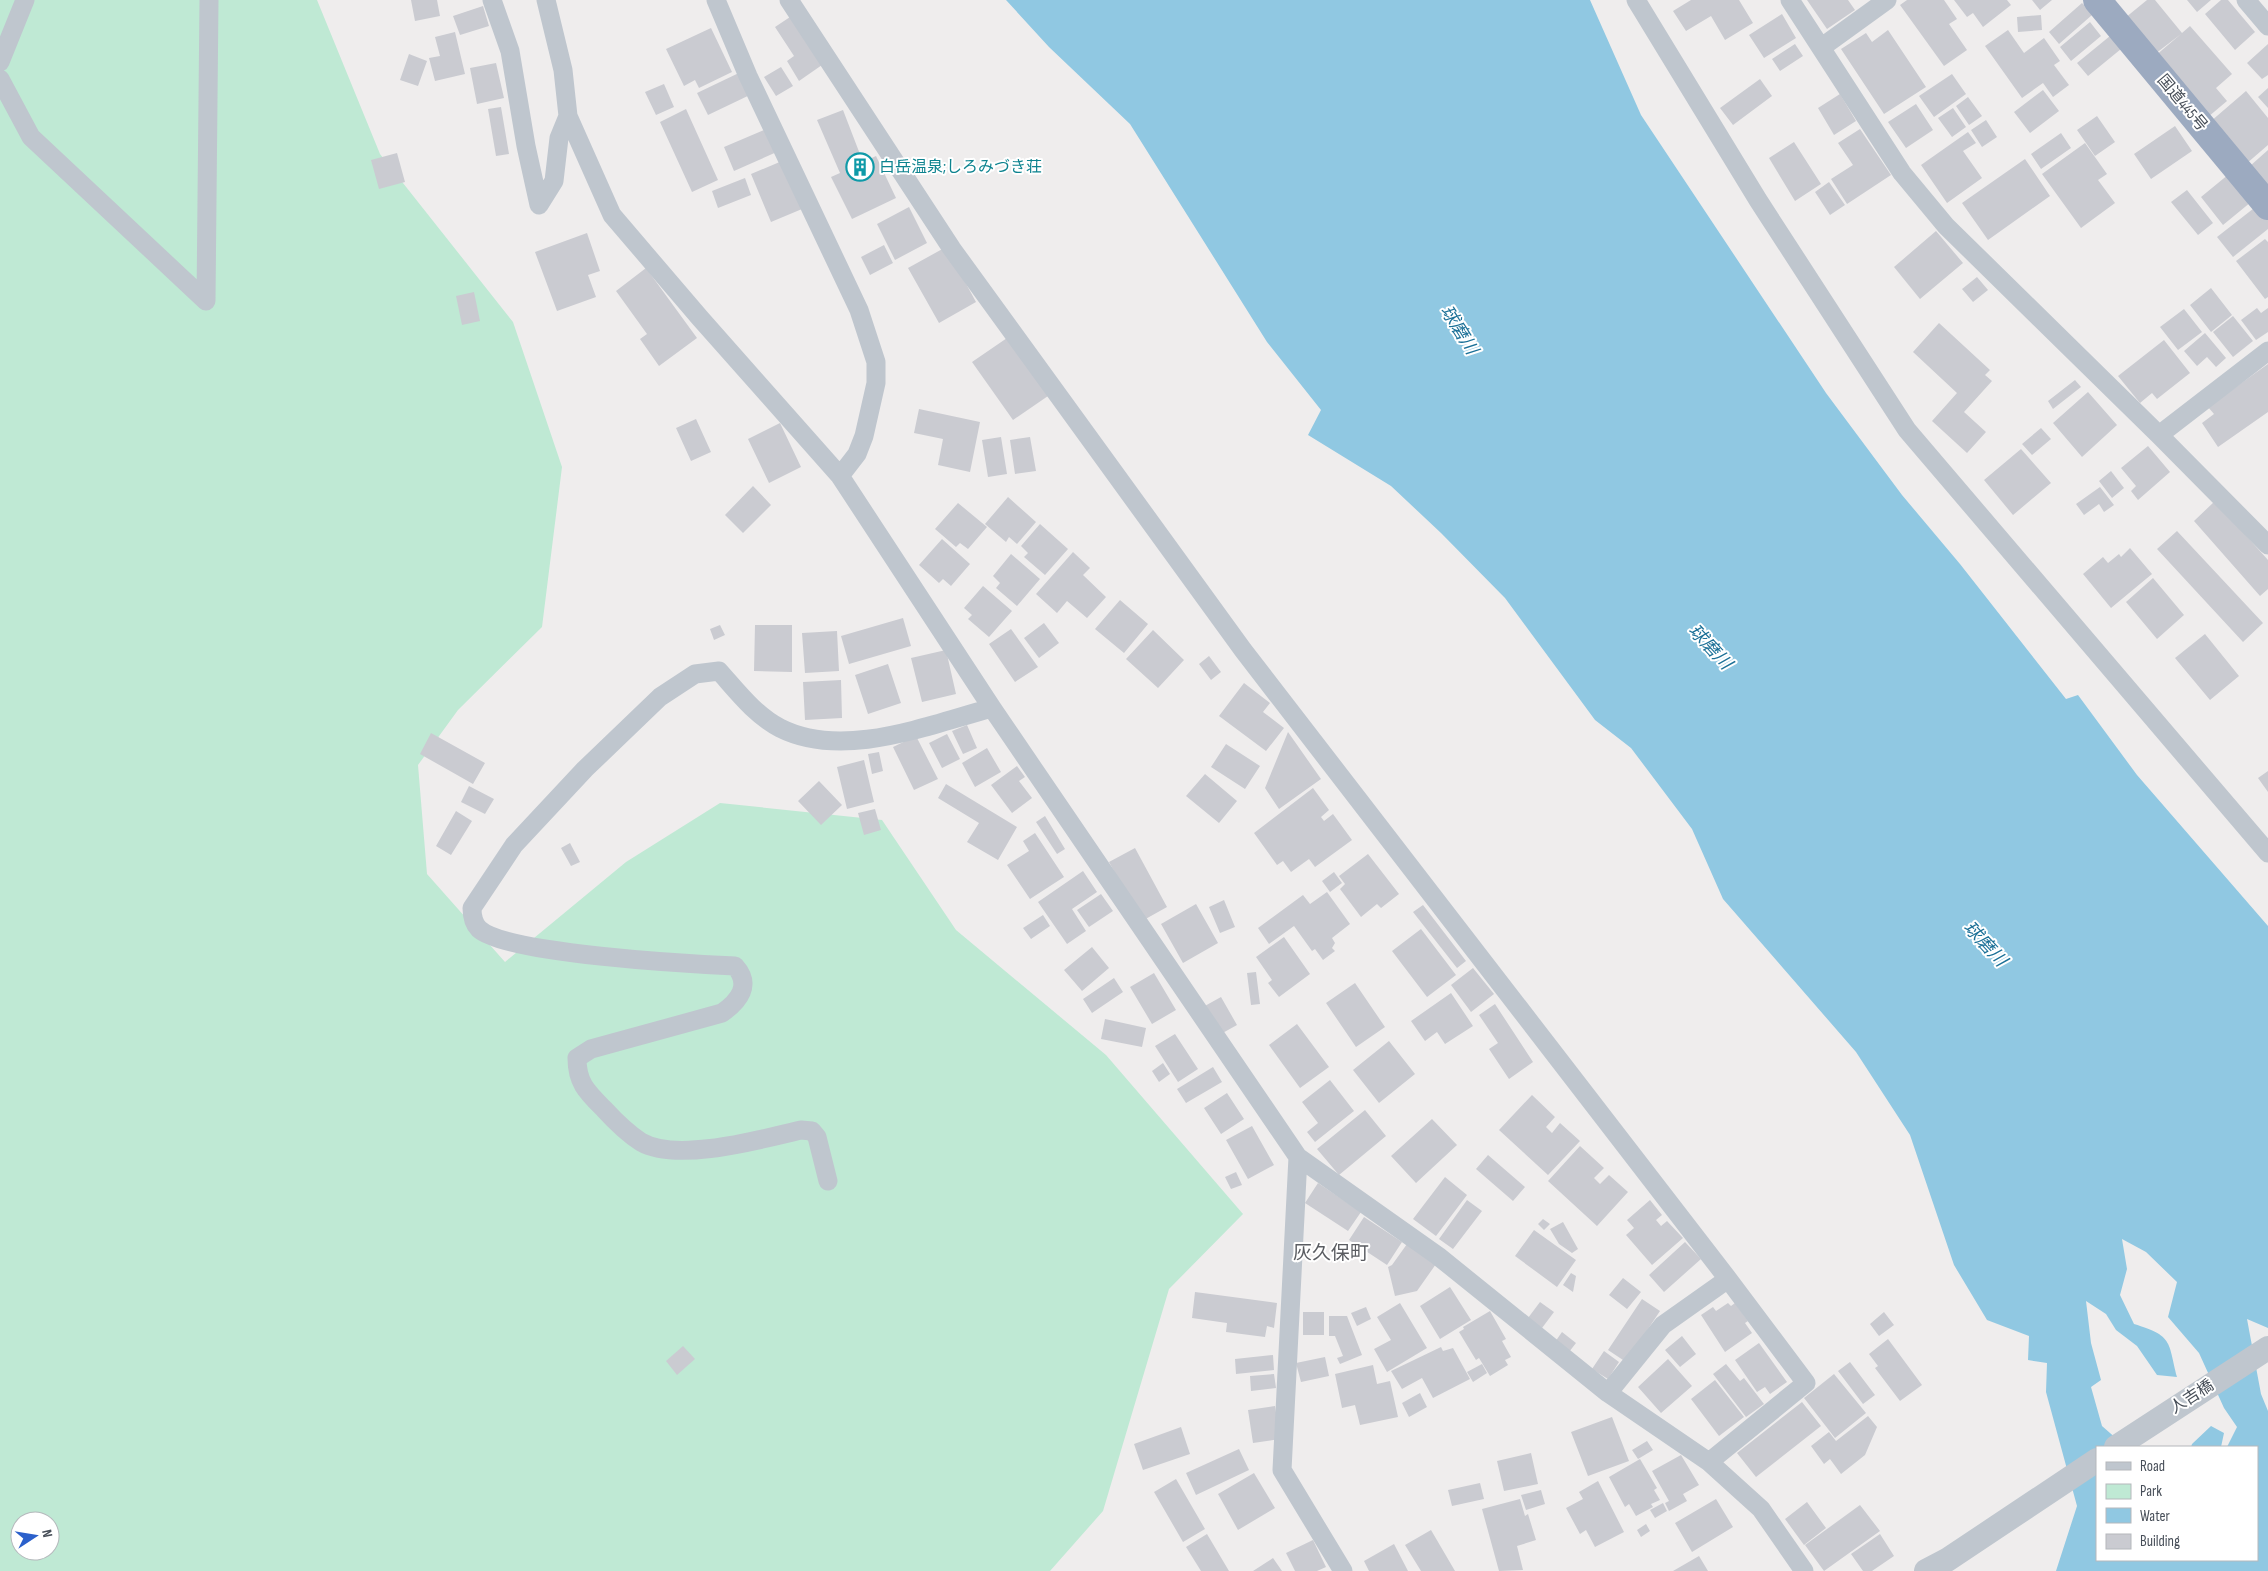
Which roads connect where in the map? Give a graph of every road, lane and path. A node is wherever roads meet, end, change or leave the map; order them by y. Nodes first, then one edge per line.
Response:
1 (25, 0) edge
2 (209, 0) edge
3 (492, 0) edge
4 (546, 0) edge
5 (716, 0) edge
6 (789, 0) edge
7 (1636, 0) edge
8 (1790, 0) edge
9 (1887, 0) edge
10 (2097, 0) edge
11 (2246, 0) edge
12 (2268, 26) edge
13 (1822, 47) junction
14 (0, 62) edge
15 (0, 79) edge
16 (568, 116) junction
17 (2268, 206) edge
18 (2268, 352) edge
19 (2159, 435) junction
20 (840, 476) junction
21 (2268, 545) edge
22 (992, 708) junction
23 (2268, 853) edge
24 (1298, 1157) junction
25 (828, 1182) dead end
26 (1728, 1279) junction
27 (2268, 1348) edge
28 (1608, 1393) junction
29 (2118, 1446) edge
30 (2096, 1461) edge
31 (1709, 1462) junction
32 (1936, 1567) edge
33 (1343, 1571) edge
34 (1804, 1571) edge

1 - 14 street
2 - 15 street
3 - 16 street
4 - 16 street
5 - 20 street
6 - 26 street
7 - 23 street
8 - 13 street
9 - 13 street
10 - 17 highway, 国道445号
11 - 12 street
13 - 19 street
16 - 20 street
18 - 19 street
19 - 21 street
20 - 22 street
22 - 24 street
22 - 25 street
24 - 28 street
24 - 33 street
26 - 28 street
26 - 31 street
27 - 29 street, 人吉橋
28 - 31 street
30 - 32 street
31 - 34 street

